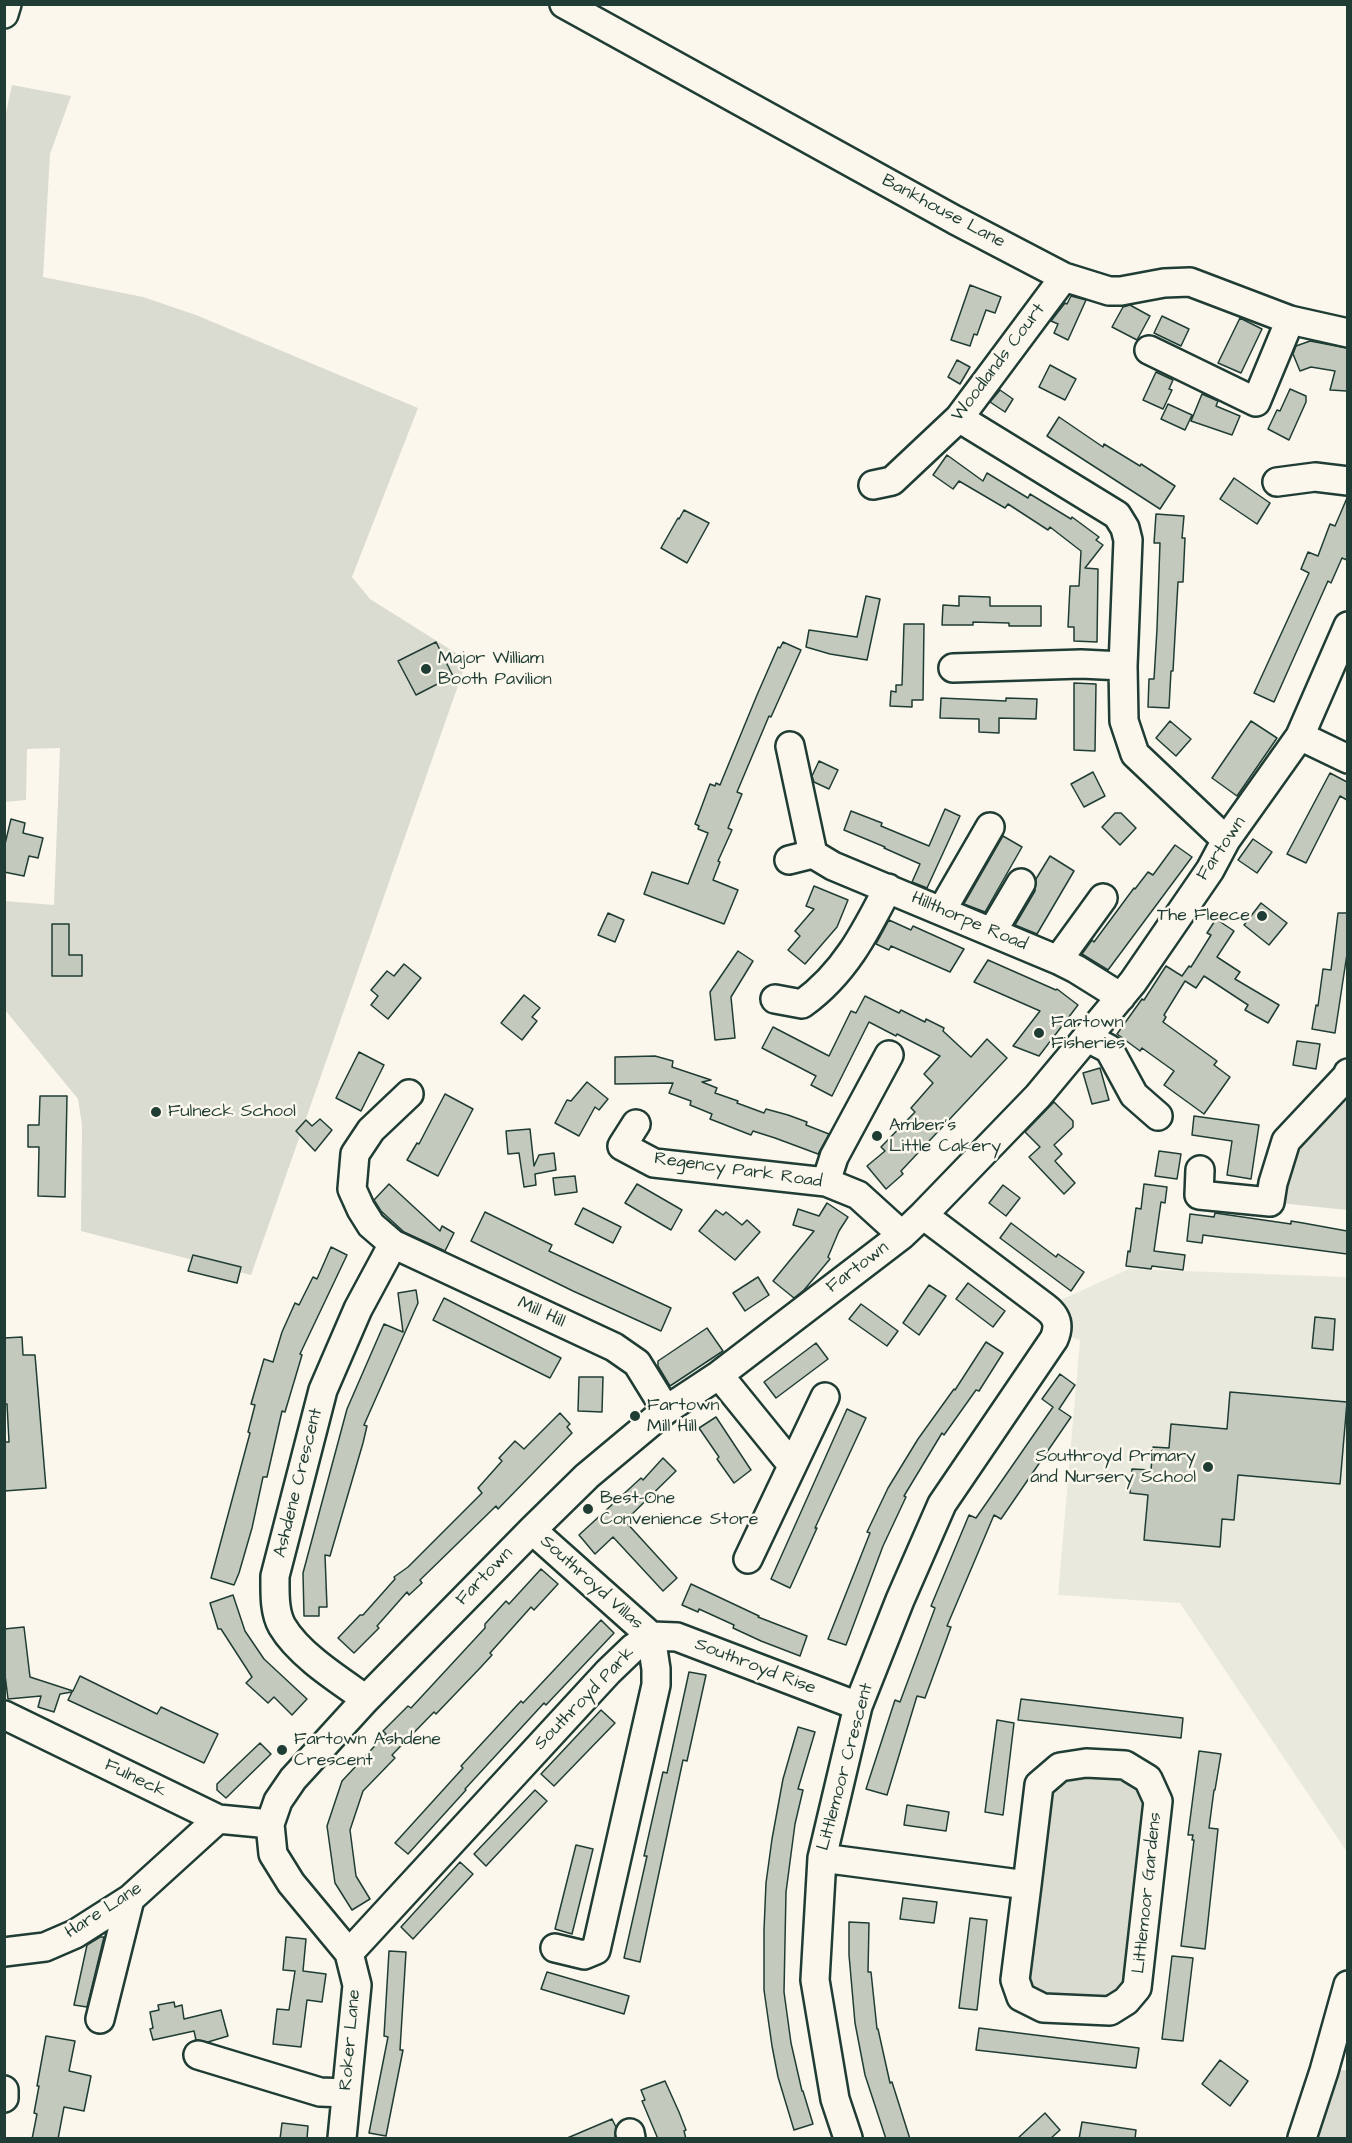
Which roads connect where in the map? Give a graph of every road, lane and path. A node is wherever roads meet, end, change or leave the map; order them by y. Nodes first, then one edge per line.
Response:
1 (7, 4) edge
2 (564, 4) edge
3 (4, 14) edge
4 (1064, 277) junction
5 (1290, 320) junction
6 (1347, 333) edge
7 (1149, 350) dead end
8 (959, 418) junction
9 (1347, 481) edge
10 (1277, 482) dead end
11 (873, 486) dead end
12 (1347, 626) edge
13 (1123, 666) junction
14 (953, 668) dead end
15 (1300, 736) junction
16 (790, 746) dead end
17 (1347, 759) edge
18 (990, 827) dead end
19 (1226, 840) junction
20 (1021, 883) dead end
21 (888, 888) junction
22 (1103, 898) dead end
23 (942, 910) junction
24 (992, 932) junction
25 (1058, 960) junction
26 (1121, 997) junction
27 (776, 999) dead end
28 (1088, 1038) junction
29 (889, 1055) dead end
30 (1347, 1075) edge
31 (401, 1109) dead end
32 (1158, 1116) dead end
33 (636, 1124) dead end
34 (1200, 1170) dead end
35 (826, 1182) junction
36 (923, 1215) junction
37 (902, 1235) junction
38 (393, 1244) junction
39 (719, 1375) junction
40 (825, 1397) dead end
41 (666, 1410) junction
42 (792, 1465) junction
43 (532, 1530) junction
44 (748, 1559) dead end
45 (651, 1636) junction
46 (366, 1699) junction
47 (858, 1706) junction
48 (4, 1715) edge
49 (218, 1819) junction
50 (270, 1824) junction
51 (822, 1858) junction
52 (1027, 1885) junction
53 (130, 1899) junction
54 (555, 1948) dead end
55 (4, 1952) edge
56 (348, 1953) junction
57 (1347, 1985) edge
58 (100, 2019) dead end
59 (198, 2055) dead end
60 (4, 2090) edge
61 (346, 2093) junction
62 (4, 2098) edge
63 (342, 2139) edge
64 (848, 2139) edge
65 (1302, 2139) edge

1 - 3 street
2 - 4 street, Bankhouse Lane
4 - 5 street, Bankhouse Lane
4 - 8 street, Woodlands Court
5 - 6 street, Bankhouse Lane
5 - 7 street
8 - 11 street, Woodlands Court
8 - 13 street
9 - 10 street
12 - 15 street, Fartown
13 - 14 street
13 - 19 street
15 - 17 street
15 - 19 street, Fartown
16 - 21 street, Hillthorpe Road
18 - 23 street
19 - 26 street, Fartown
20 - 24 street
21 - 23 street, Hillthorpe Road
21 - 27 street
22 - 25 street
23 - 24 street, Hillthorpe Road
24 - 25 street, Hillthorpe Road
25 - 26 street, Hillthorpe Road
26 - 28 street, Fartown
28 - 32 street
28 - 36 street, Fartown
29 - 35 street
30 - 34 street
31 - 38 street, Mill Hill
33 - 35 street, Regency Park Road
35 - 37 street, Regency Park Road
36 - 37 street, Fartown
36 - 47 street, Littlemoor Crescent
37 - 39 street, Fartown
38 - 41 street, Mill Hill
38 - 46 street, Ashdene Crescent
39 - 41 street, Fartown
39 - 42 street
40 - 42 street
41 - 43 street, Fartown
42 - 44 street
43 - 45 street, Southroyd Villas
43 - 46 street, Fartown
45 - 47 street, Southroyd Rise
45 - 54 street, Southroyd Park
45 - 56 street, Southroyd Park
46 - 50 street, Fartown
47 - 51 street, Littlemoor Crescent
48 - 49 street, Fulneck
49 - 50 street, Fulneck
49 - 53 street, Hare Lane
50 - 56 street, Roker Lane
51 - 52 street
51 - 64 street, Littlemoor Crescent
52 - 52 street, Littlemoor Gardens
53 - 55 street, Hare Lane
53 - 58 street
56 - 61 street, Roker Lane
57 - 65 street
59 - 61 street
60 - 62 street
61 - 63 street, Roker Lane

